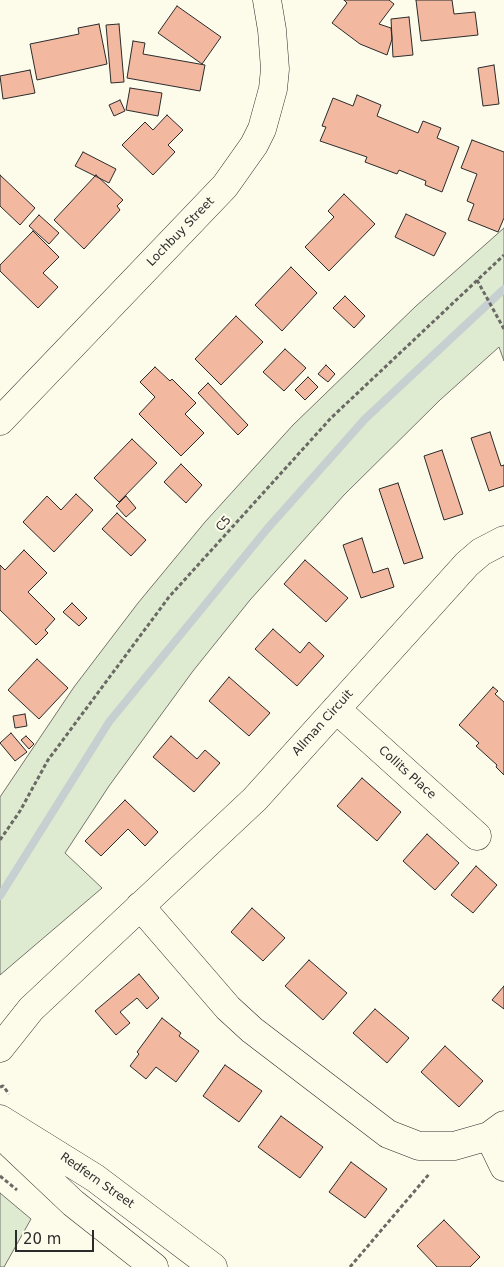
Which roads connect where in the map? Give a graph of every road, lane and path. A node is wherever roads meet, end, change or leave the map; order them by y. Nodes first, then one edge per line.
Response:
1 (267, 0) edge
2 (504, 255) edge
3 (477, 280) junction
4 (504, 329) edge
5 (0, 421) edge
6 (504, 540) edge
7 (336, 709) junction
8 (477, 836) dead end
9 (0, 840) edge
10 (140, 906) junction
11 (0, 1048) edge
12 (0, 1119) edge
13 (497, 1131) edge
14 (0, 1134) edge
15 (454, 1146) junction
16 (504, 1167) edge
17 (154, 1267) edge
18 (213, 1267) edge
19 (350, 1267) edge

1 - 5 street, Lochbuy Street
2 - 3 path, C5
3 - 4 path
3 - 9 path, C5
6 - 7 street, Allman Circuit
7 - 8 street, Collits Place
7 - 10 street, Allman Circuit
10 - 11 street, Allman Circuit
10 - 15 street
12 - 18 street, Redfern Street
13 - 15 street
13 - 16 street
14 - 17 street
15 - 19 path

